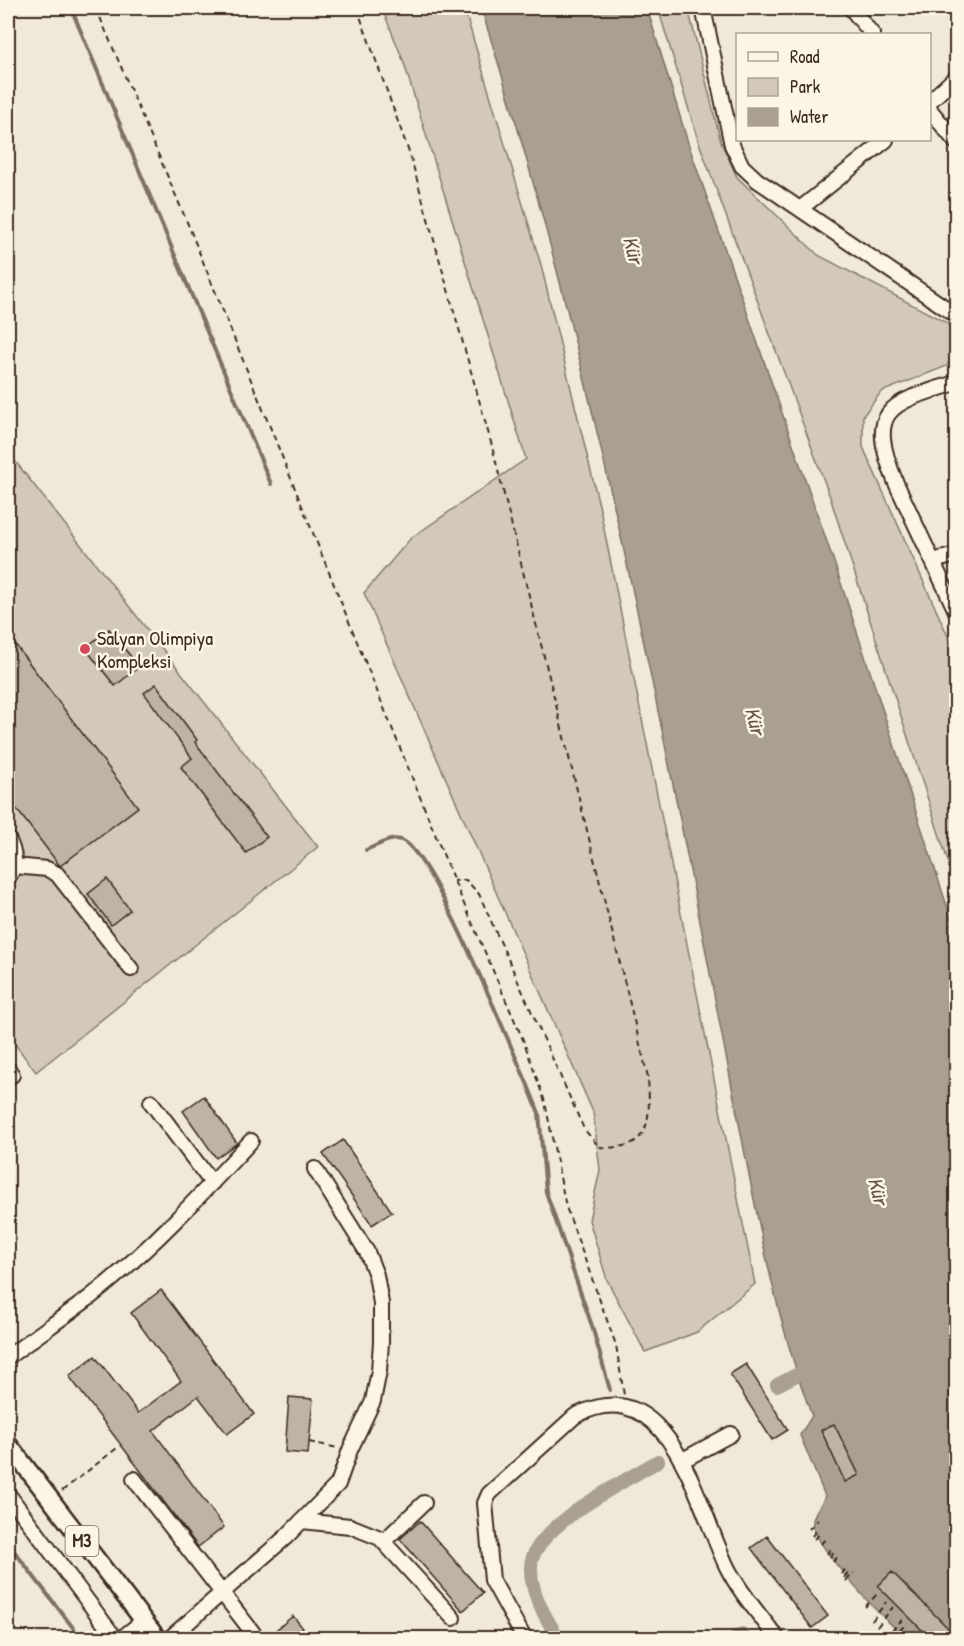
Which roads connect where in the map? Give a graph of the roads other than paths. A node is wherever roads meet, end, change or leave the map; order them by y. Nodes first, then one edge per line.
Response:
1 (703, 8) edge
2 (851, 8) edge
3 (871, 33) edge
4 (957, 77) edge
5 (931, 100) edge
6 (931, 111) edge
7 (885, 141) edge
8 (957, 142) edge
9 (800, 209) junction
10 (957, 315) edge
11 (957, 383) edge
12 (957, 555) edge
13 (933, 561) junction
14 (957, 611) edge
15 (8, 839) edge
16 (11, 872) edge
17 (130, 969) dead end
18 (151, 1102) dead end
19 (251, 1141) dead end
20 (315, 1169) dead end
21 (212, 1183) junction
22 (8, 1357) edge
23 (731, 1434) dead end
24 (8, 1444) edge
25 (683, 1460) junction
26 (134, 1479) dead end
27 (8, 1494) edge
28 (424, 1503) dead end
29 (302, 1521) junction
30 (384, 1541) junction
31 (222, 1593) junction
32 (453, 1618) dead end
33 (143, 1621) junction
34 (115, 1638) edge
35 (122, 1638) edge
36 (157, 1638) edge
37 (170, 1638) edge
38 (257, 1638) edge
39 (524, 1638) edge
40 (777, 1638) edge

1 - 9 street
2 - 3 street
4 - 5 street
6 - 8 street
7 - 9 street
9 - 10 street
11 - 13 street
12 - 13 street
13 - 14 street
15 - 16 street
16 - 17 street
18 - 21 street
19 - 21 street
20 - 29 street
21 - 22 street
23 - 25 street
24 - 33 main road, M3
25 - 39 street
25 - 40 street
26 - 31 street
27 - 34 street
28 - 30 street
29 - 30 street
29 - 31 street
30 - 32 street
31 - 37 street
31 - 38 street
33 - 35 street
33 - 36 main road, M3

